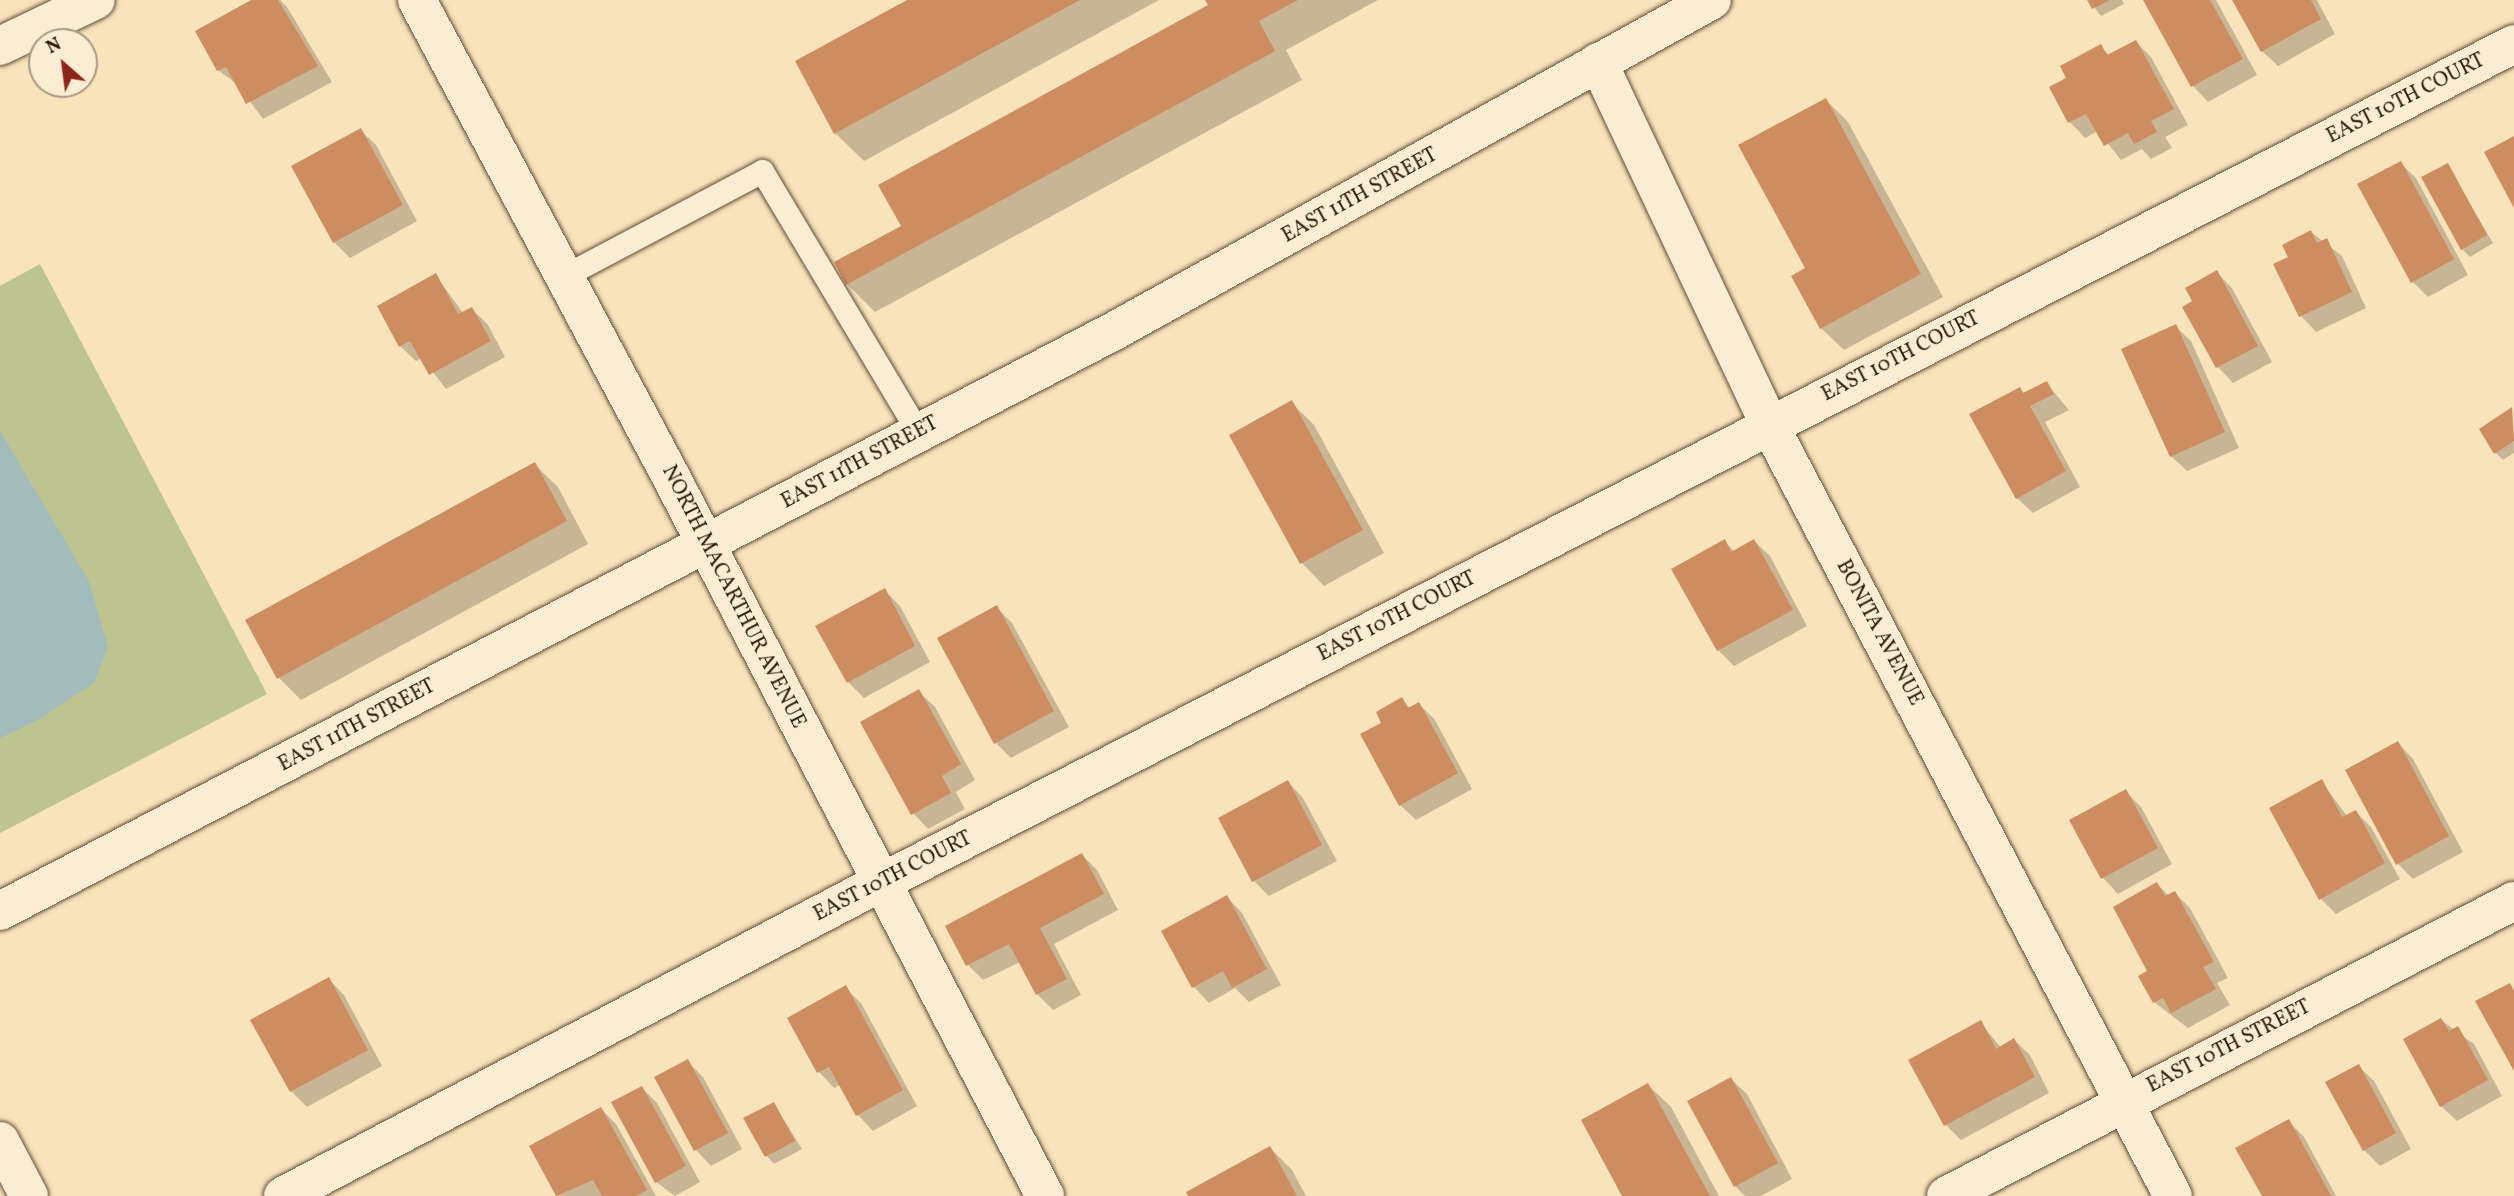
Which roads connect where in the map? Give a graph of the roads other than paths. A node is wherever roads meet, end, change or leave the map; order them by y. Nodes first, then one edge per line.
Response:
1 (96, 0) edge
2 (417, 0) edge
3 (1712, 0) edge
4 (2514, 44) edge
5 (0, 46) edge
6 (1598, 62) junction
7 (564, 276) junction
8 (1769, 424) junction
9 (919, 433) junction
10 (705, 545) junction
11 (882, 883) junction
12 (2514, 901) edge
13 (0, 911) edge
14 (2124, 1101) junction
15 (0, 1141) edge
16 (29, 1196) edge
17 (283, 1196) edge
18 (1045, 1196) edge
19 (1946, 1196) edge
20 (2173, 1196) edge

1 - 5 street
2 - 7 street, NORTH MACARTHUR AVENUE
3 - 6 street, EAST 11TH STREET
4 - 8 street, EAST 10TH COURT
6 - 8 street, BONITA AVENUE
6 - 9 street, EAST 11TH STREET
7 - 9 lane
7 - 10 street, NORTH MACARTHUR AVENUE
8 - 11 street, EAST 10TH COURT
8 - 14 street, BONITA AVENUE
9 - 10 street, EAST 11TH STREET
10 - 11 street, NORTH MACARTHUR AVENUE
10 - 13 street, EAST 11TH STREET
11 - 17 street, EAST 10TH COURT
11 - 18 street, NORTH MACARTHUR AVENUE
12 - 14 street, EAST 10TH STREET
14 - 19 street, EAST 10TH STREET
14 - 20 street, BONITA AVENUE
15 - 16 street

